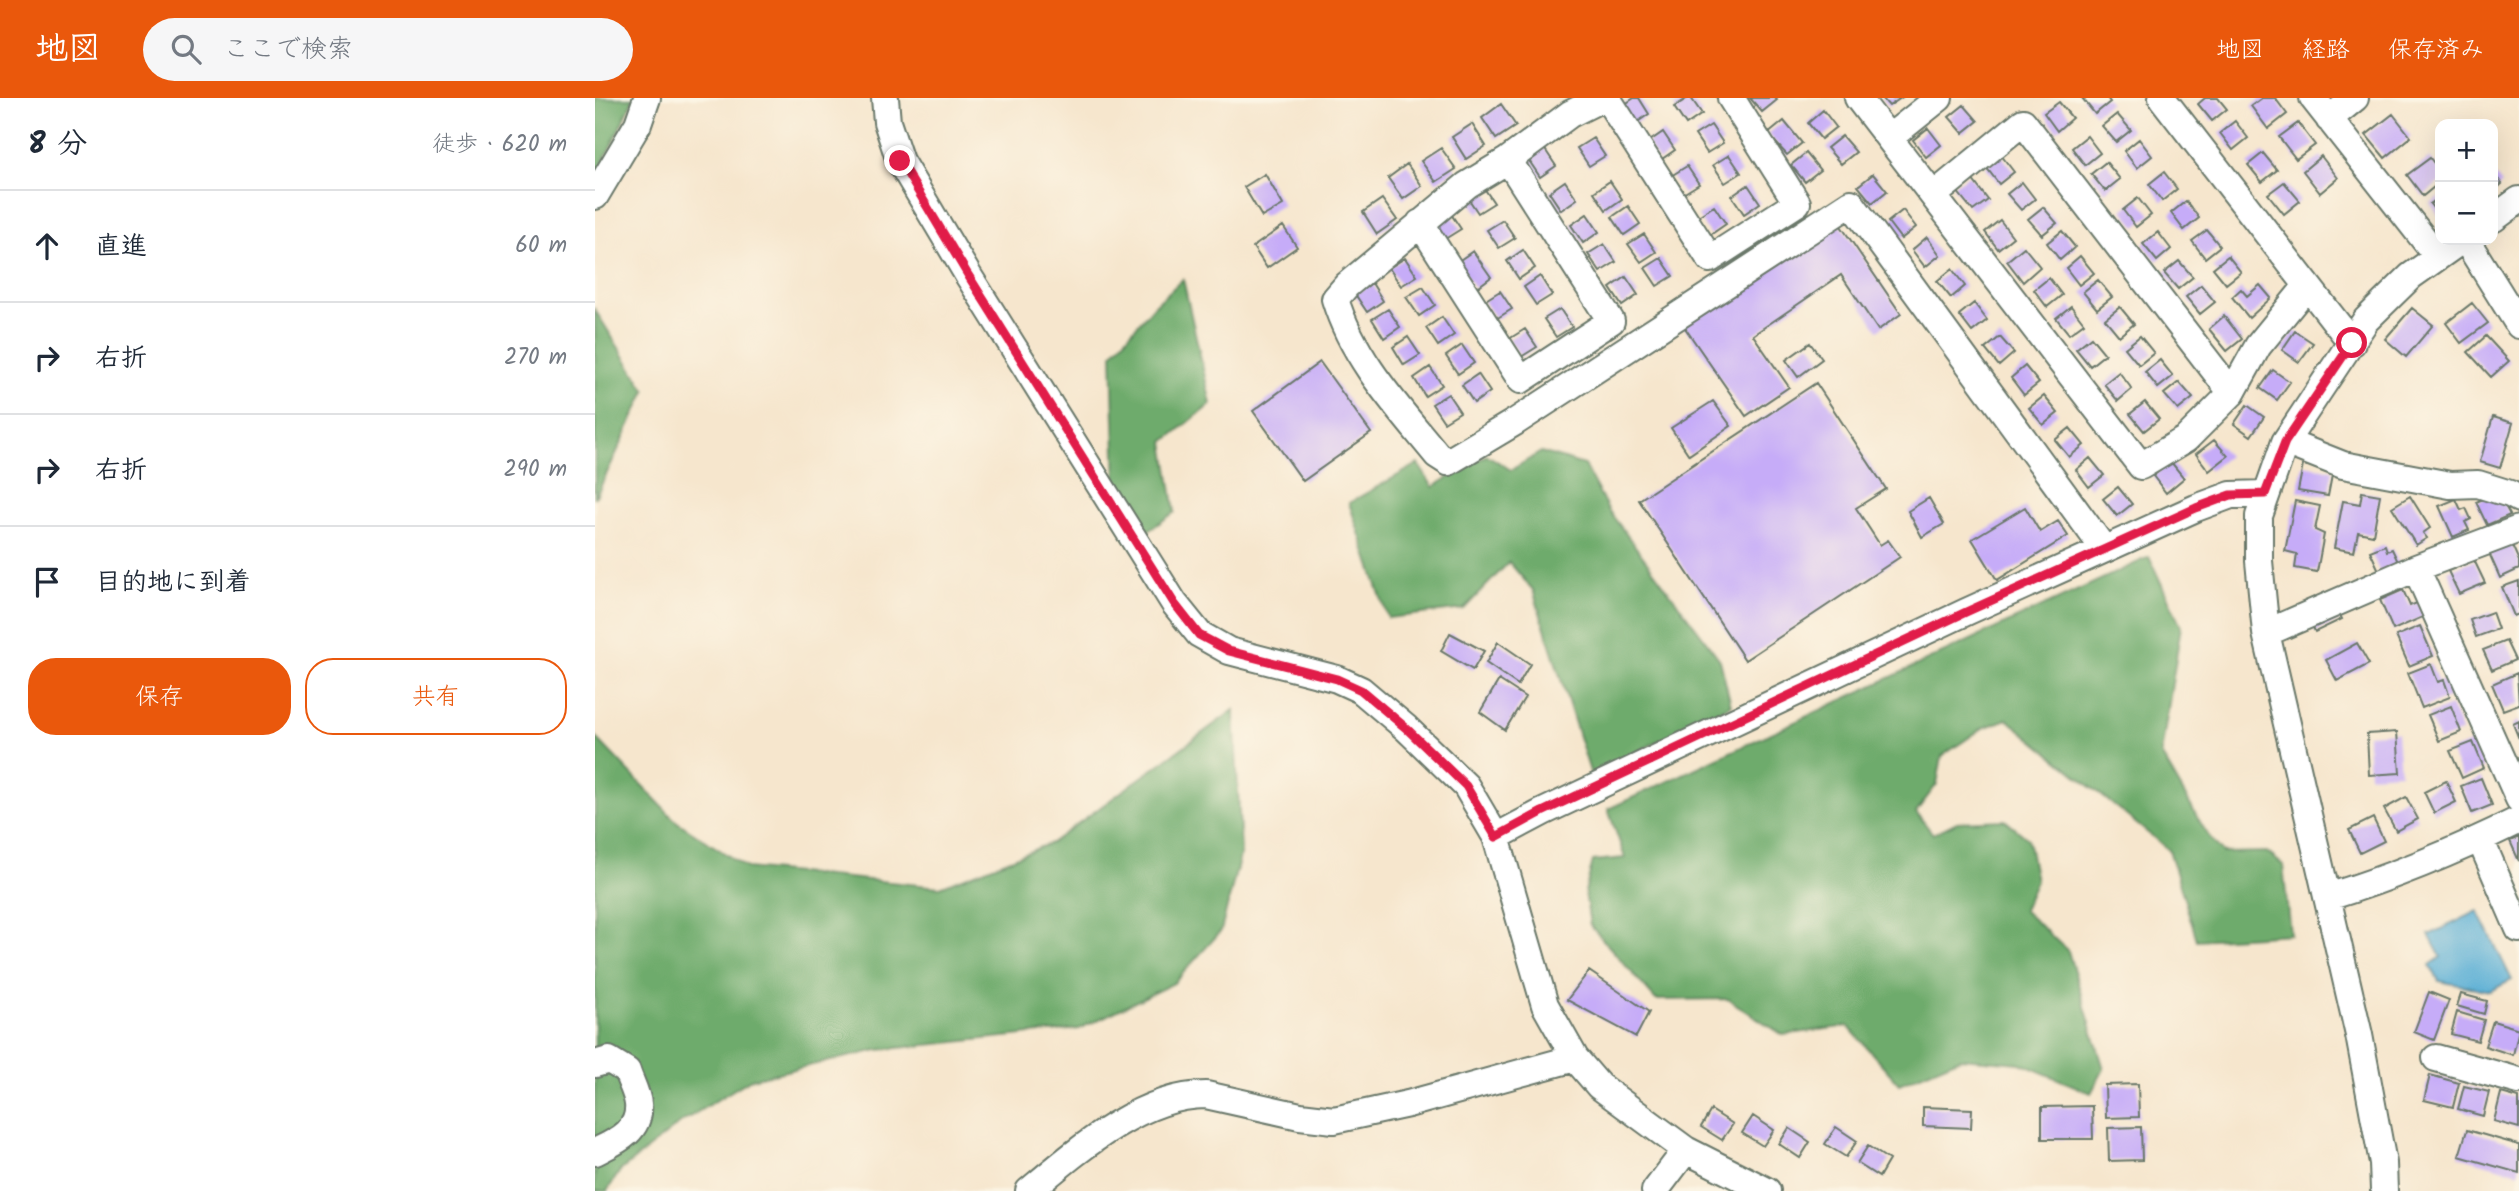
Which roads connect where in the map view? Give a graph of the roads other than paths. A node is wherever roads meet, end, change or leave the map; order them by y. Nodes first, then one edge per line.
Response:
1 (647, 98) edge
2 (885, 98) edge
3 (1605, 98) edge
4 (1731, 98) edge
5 (1858, 98) edge
6 (1939, 98) edge
7 (2162, 98) edge
8 (2313, 98) edge
9 (2355, 98) edge
10 (2329, 119) junction
11 (1889, 138) junction
12 (1508, 160) junction
13 (1934, 195) junction
14 (595, 196) edge
15 (2519, 200) edge
16 (2498, 215) edge
17 (1420, 223) junction
18 (2456, 245) edge
19 (2467, 245) edge
20 (2438, 257) junction
21 (2307, 286) junction
22 (2519, 325) edge
23 (2352, 343) junction
24 (2232, 393) junction
25 (2285, 442) junction
26 (2265, 494) junction
27 (2519, 499) edge
28 (2519, 529) edge
29 (2104, 549) junction
30 (2416, 568) junction
31 (2266, 634) junction
32 (2519, 799) edge
33 (2519, 820) edge
34 (1496, 837) junction
35 (2480, 839) junction
36 (2328, 897) junction
37 (2519, 929) edge
38 (1575, 1058) junction
39 (2436, 1058) dead end
40 (595, 1064) edge
41 (2519, 1081) edge
42 (1686, 1150) junction
43 (595, 1152) edge
44 (1030, 1191) edge
45 (1655, 1191) edge
46 (1767, 1191) edge
47 (2384, 1191) edge

1 - 14 street
2 - 34 street
3 - 4 street
3 - 12 street
5 - 11 street
6 - 11 street
7 - 21 street
8 - 10 street
9 - 10 street
10 - 20 street
11 - 13 street
12 - 17 street
12 - 17 street
13 - 24 street
13 - 24 street
15 - 16 street
17 - 29 street
18 - 20 street
19 - 22 street
20 - 23 street
21 - 23 street
21 - 24 street
23 - 25 street
25 - 26 street
25 - 27 street
26 - 29 street
26 - 31 street
28 - 30 street
29 - 34 street
30 - 31 street
30 - 32 street
31 - 36 street
33 - 35 street
34 - 38 street
35 - 36 street
35 - 37 street
36 - 47 street
38 - 42 street
38 - 44 street
39 - 41 street
40 - 43 street
42 - 45 street
42 - 46 street

